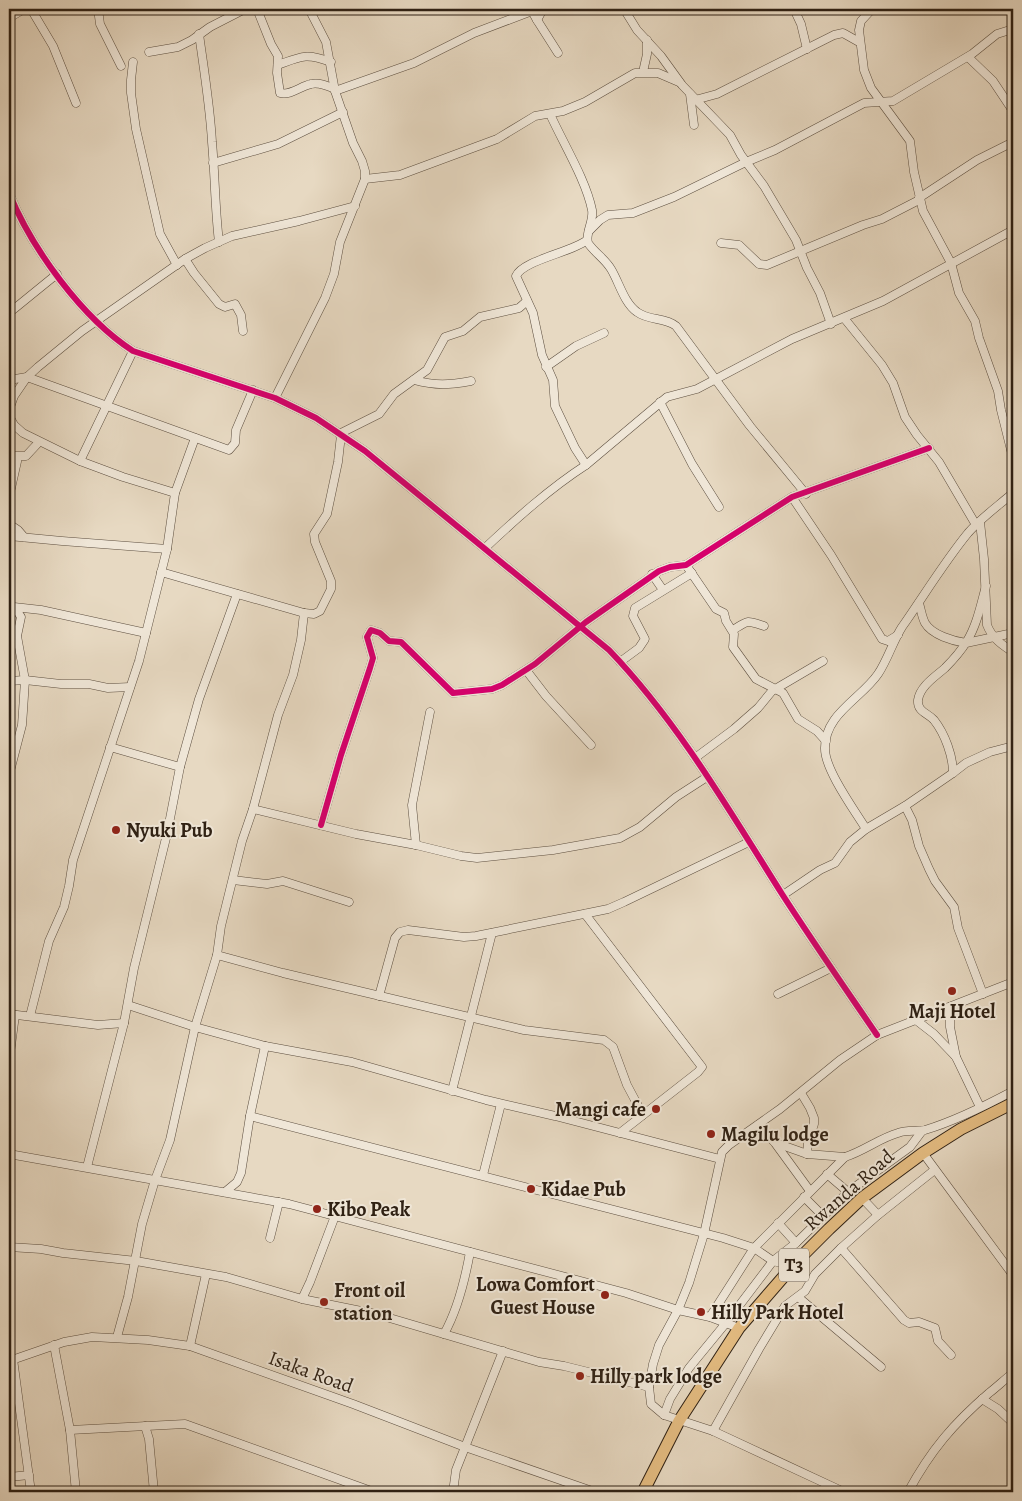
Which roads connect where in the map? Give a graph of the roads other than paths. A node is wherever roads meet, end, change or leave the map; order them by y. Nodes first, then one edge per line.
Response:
1 (24, 9) edge
2 (31, 9) edge
3 (98, 9) edge
4 (245, 9) edge
5 (257, 9) edge
6 (309, 9) edge
7 (543, 9) edge
8 (624, 9) edge
9 (794, 9) edge
10 (872, 9) edge
11 (9, 18) edge
12 (537, 20) junction
13 (1013, 29) edge
14 (199, 34) junction
15 (647, 40) junction
16 (860, 42) junction
17 (806, 49) junction
18 (149, 52) dead end
19 (558, 53) dead end
20 (968, 57) junction
21 (133, 62) dead end
22 (331, 62) junction
23 (278, 65) junction
24 (121, 66) dead end
25 (642, 72) junction
26 (680, 82) junction
27 (335, 90) junction
28 (693, 97) junction
29 (76, 103) dead end
30 (881, 103) junction
31 (1013, 111) edge
32 (342, 112) junction
33 (550, 114) junction
34 (694, 125) dead end
35 (1013, 142) edge
36 (746, 162) junction
37 (213, 164) junction
38 (365, 179) junction
39 (9, 193) edge
40 (919, 199) junction
41 (355, 206) junction
42 (1013, 230) edge
43 (589, 231) junction
44 (587, 240) junction
45 (219, 242) junction
46 (721, 243) dead end
47 (799, 252) junction
48 (185, 259) junction
49 (951, 263) junction
50 (176, 265) junction
51 (57, 274) junction
52 (527, 301) junction
53 (9, 313) edge
54 (844, 318) junction
55 (96, 321) junction
56 (831, 324) junction
57 (242, 331) dead end
58 (604, 333) dead end
59 (133, 352) junction
60 (546, 367) junction
61 (27, 377) junction
62 (716, 379) junction
63 (9, 380) edge
64 (414, 380) junction
65 (471, 381) dead end
66 (253, 390) junction
67 (274, 398) junction
68 (660, 402) junction
69 (107, 406) junction
70 (9, 410) edge
71 (9, 416) edge
72 (340, 435) junction
73 (194, 438) junction
74 (39, 442) junction
75 (929, 448) junction
76 (9, 456) edge
77 (18, 457) junction
78 (1013, 458) edge
79 (80, 461) junction
80 (586, 466) junction
81 (175, 493) junction
82 (1013, 493) edge
83 (806, 494) junction
84 (9, 497) edge
85 (792, 498) junction
86 (719, 508) dead end
87 (9, 524) edge
88 (978, 524) junction
89 (9, 536) edge
90 (24, 537) junction
91 (484, 548) junction
92 (167, 549) junction
93 (686, 565) junction
94 (161, 572) junction
95 (692, 573) junction
96 (652, 574) junction
97 (986, 586) junction
98 (663, 590) junction
99 (238, 594) junction
100 (919, 603) junction
101 (10, 606) edge
102 (304, 612) junction
103 (9, 623) edge
104 (581, 626) junction
105 (764, 626) dead end
106 (733, 630) junction
107 (146, 633) junction
108 (1013, 634) edge
109 (898, 635) junction
110 (17, 636) junction
111 (994, 637) junction
112 (966, 643) junction
113 (1013, 652) edge
114 (823, 661) dead end
115 (620, 662) junction
116 (526, 670) junction
117 (25, 680) junction
118 (9, 681) edge
119 (130, 686) junction
120 (775, 689) junction
121 (430, 712) dead end
122 (826, 741) junction
123 (591, 745) dead end
124 (1013, 746) edge
125 (110, 747) junction
126 (695, 758) junction
127 (180, 767) junction
128 (953, 773) junction
129 (9, 775) edge
130 (707, 776) junction
131 (905, 806) junction
132 (253, 809) junction
133 (321, 825) junction
134 (866, 829) junction
135 (749, 842) junction
136 (416, 845) junction
137 (233, 880) junction
138 (783, 895) junction
139 (349, 902) dead end
140 (585, 914) junction
141 (492, 933) junction
142 (217, 955) junction
143 (831, 968) junction
144 (1013, 982) edge
145 (778, 994) dead end
146 (983, 994) junction
147 (379, 996) junction
148 (128, 1005) junction
149 (950, 1007) junction
150 (12, 1014) edge
151 (30, 1016) junction
152 (470, 1018) junction
153 (916, 1020) junction
154 (124, 1023) junction
155 (195, 1027) junction
156 (877, 1035) junction
157 (265, 1046) junction
158 (956, 1056) junction
159 (9, 1060) edge
160 (452, 1091) junction
161 (1013, 1091) edge
162 (801, 1092) junction
163 (1013, 1103) edge
164 (501, 1104) junction
165 (980, 1107) junction
166 (643, 1115) junction
167 (250, 1116) junction
168 (758, 1124) junction
169 (922, 1131) junction
170 (620, 1133) junction
171 (775, 1143) junction
172 (923, 1153) junction
173 (9, 1154) edge
174 (806, 1154) junction
175 (845, 1157) junction
176 (720, 1159) junction
177 (87, 1167) junction
178 (935, 1171) junction
179 (827, 1174) junction
180 (483, 1175) junction
181 (155, 1180) junction
182 (225, 1192) junction
183 (848, 1192) junction
184 (807, 1194) junction
185 (862, 1198) junction
186 (280, 1202) junction
187 (878, 1215) junction
188 (335, 1216) junction
189 (823, 1216) junction
190 (778, 1223) junction
191 (704, 1234) junction
192 (270, 1238) dead end
193 (796, 1243) junction
194 (9, 1247) edge
195 (754, 1248) junction
196 (841, 1248) junction
197 (470, 1252) junction
198 (136, 1261) junction
199 (772, 1261) junction
200 (793, 1266) junction
201 (206, 1274) junction
202 (1013, 1275) edge
203 (798, 1297) junction
204 (302, 1299) junction
205 (678, 1310) junction
206 (710, 1316) junction
207 (726, 1324) junction
208 (739, 1328) junction
209 (444, 1334) junction
210 (117, 1337) junction
211 (54, 1345) junction
212 (190, 1346) junction
213 (503, 1351) junction
214 (951, 1355) dead end
215 (11, 1360) edge
216 (881, 1367) dead end
217 (1013, 1373) edge
218 (649, 1388) junction
219 (982, 1399) junction
220 (664, 1415) junction
221 (679, 1420) junction
222 (1013, 1423) edge
223 (145, 1426) junction
224 (70, 1430) junction
225 (713, 1431) junction
226 (465, 1447) junction
227 (29, 1475) junction
228 (9, 1477) edge
229 (31, 1492) edge
230 (76, 1492) edge
231 (154, 1492) edge
232 (374, 1492) edge
233 (453, 1492) edge
234 (595, 1492) edge
235 (643, 1492) edge
236 (844, 1492) edge
237 (908, 1492) edge

1 - 11 street
2 - 29 street
3 - 24 street
4 - 14 street
5 - 23 street
6 - 22 street
7 - 12 street
8 - 15 street
9 - 17 street
10 - 16 street
12 - 19 street
12 - 27 street
13 - 20 street
14 - 18 street
14 - 37 street
15 - 25 street
15 - 26 street
16 - 17 street
16 - 30 street
17 - 28 street
20 - 30 street
20 - 31 street
21 - 50 street
22 - 23 street
22 - 27 street
23 - 27 street
25 - 26 street
25 - 33 street
26 - 28 street
27 - 32 street
28 - 34 street
28 - 36 street
30 - 36 street
30 - 40 street
32 - 37 street
32 - 38 street
33 - 38 street
33 - 43 street
35 - 40 street
36 - 43 street
36 - 47 street
37 - 45 street
38 - 41 street
39 - 51 street
40 - 47 street
40 - 49 street
41 - 45 street
41 - 67 street
42 - 49 street
43 - 44 street
44 - 52 street
44 - 62 street
45 - 48 street
46 - 47 street
47 - 56 street
48 - 50 street
48 - 57 street
49 - 54 street
49 - 78 street
50 - 55 street
51 - 53 street
51 - 55 street
52 - 60 street
52 - 64 street
54 - 56 street
54 - 75 street
55 - 59 street
55 - 61 street
56 - 62 street
58 - 60 street
59 - 66 street
59 - 69 street
60 - 80 street
61 - 63 street
61 - 69 street
61 - 70 street
62 - 68 street
62 - 83 street
64 - 65 street
64 - 72 street
66 - 67 street
66 - 73 street
67 - 72 street
68 - 80 street
68 - 86 street
69 - 73 street
69 - 79 street
71 - 74 street
72 - 91 street
72 - 102 street
73 - 81 street
74 - 77 street
74 - 79 street
75 - 83 street
75 - 88 street
76 - 77 street
77 - 84 street
79 - 81 street
80 - 91 street
81 - 92 street
82 - 88 street
83 - 85 street
85 - 93 street
85 - 109 street
87 - 90 street
88 - 97 street
88 - 100 street
89 - 90 street
90 - 92 street
91 - 104 street
92 - 94 street
93 - 95 street
93 - 96 street
94 - 99 street
94 - 107 street
95 - 98 street
95 - 106 street
96 - 98 street
96 - 104 street
97 - 111 street
97 - 112 street
98 - 115 street
99 - 102 street
99 - 127 street
100 - 109 street
100 - 112 street
101 - 107 street
101 - 110 street
102 - 132 street
103 - 110 street
104 - 115 street
104 - 116 street
105 - 106 street
106 - 120 street
107 - 119 street
108 - 111 street
109 - 122 street
110 - 117 street
111 - 112 street
111 - 113 street
112 - 128 street
114 - 120 street
115 - 126 street
116 - 123 street
116 - 133 street
117 - 118 street
117 - 119 street
117 - 129 street
119 - 125 street
120 - 122 street
120 - 126 street
121 - 136 street
122 - 134 street
124 - 128 street
125 - 127 street
125 - 151 street
126 - 130 street
127 - 148 street
128 - 131 street
130 - 135 street
130 - 136 street
131 - 134 street
131 - 146 street
132 - 133 street
132 - 137 street
133 - 136 street
134 - 138 street
135 - 138 street
135 - 140 street
137 - 139 street
137 - 142 street
138 - 143 street
140 - 141 street
140 - 166 street
141 - 147 street
141 - 152 street
142 - 147 street
142 - 155 street
143 - 145 street
143 - 156 street
144 - 146 street
146 - 149 street
147 - 152 street
148 - 154 street
148 - 155 street
149 - 153 street
149 - 158 street
150 - 151 street
150 - 159 street
151 - 154 street
152 - 160 street
152 - 166 street
153 - 156 street
153 - 158 street
154 - 177 street
155 - 157 street
155 - 181 street
156 - 162 street
157 - 160 street
157 - 167 street
158 - 165 street
160 - 164 street
161 - 165 street
162 - 168 street
162 - 174 street
163 - 172 highway, Rwanda Road / T3
164 - 170 street
164 - 180 street
165 - 169 street
166 - 170 street
167 - 180 street
167 - 182 street
168 - 171 street
168 - 176 street
169 - 175 street
169 - 183 street
170 - 176 street
171 - 174 street
171 - 184 street
172 - 178 street
172 - 185 highway, Rwanda Road / T3
173 - 177 street
174 - 175 street
175 - 179 street
176 - 191 street
177 - 181 street
178 - 187 street
178 - 202 street
179 - 183 street
179 - 184 street
180 - 191 street
181 - 182 street
181 - 198 street
182 - 186 street
183 - 189 street
184 - 189 street
184 - 190 street
185 - 187 street
185 - 200 highway, Rwanda Road / T3
186 - 188 street
186 - 192 street
187 - 196 street
188 - 197 street
188 - 204 street
189 - 193 street
190 - 193 street
190 - 195 street
191 - 195 street
191 - 205 street
193 - 199 street
194 - 198 street
195 - 199 street
195 - 206 street
196 - 203 street
196 - 214 street
197 - 205 street
197 - 209 street
198 - 201 street
198 - 210 street
199 - 200 street
199 - 207 street
200 - 208 highway, Rwanda Road / T3
201 - 204 street
201 - 212 street
203 - 216 street
203 - 225 street
204 - 209 street
205 - 206 street
205 - 218 street
206 - 207 street
207 - 208 street
207 - 220 street
208 - 221 highway, Rwanda Road / T3
209 - 213 street
210 - 211 street, Isaka Road
210 - 212 street, Isaka Road
211 - 215 street, Isaka Road
211 - 224 street
212 - 226 street, Isaka Road
213 - 218 street
213 - 226 street
215 - 227 street
217 - 219 street
218 - 220 street
219 - 222 street
219 - 237 street
220 - 221 street
221 - 225 street
221 - 235 highway, Rwanda Road / T3
223 - 224 street
223 - 231 street
223 - 232 street
224 - 230 street
225 - 236 street
226 - 233 street
226 - 234 street, Isaka Road
227 - 228 street
227 - 229 street

